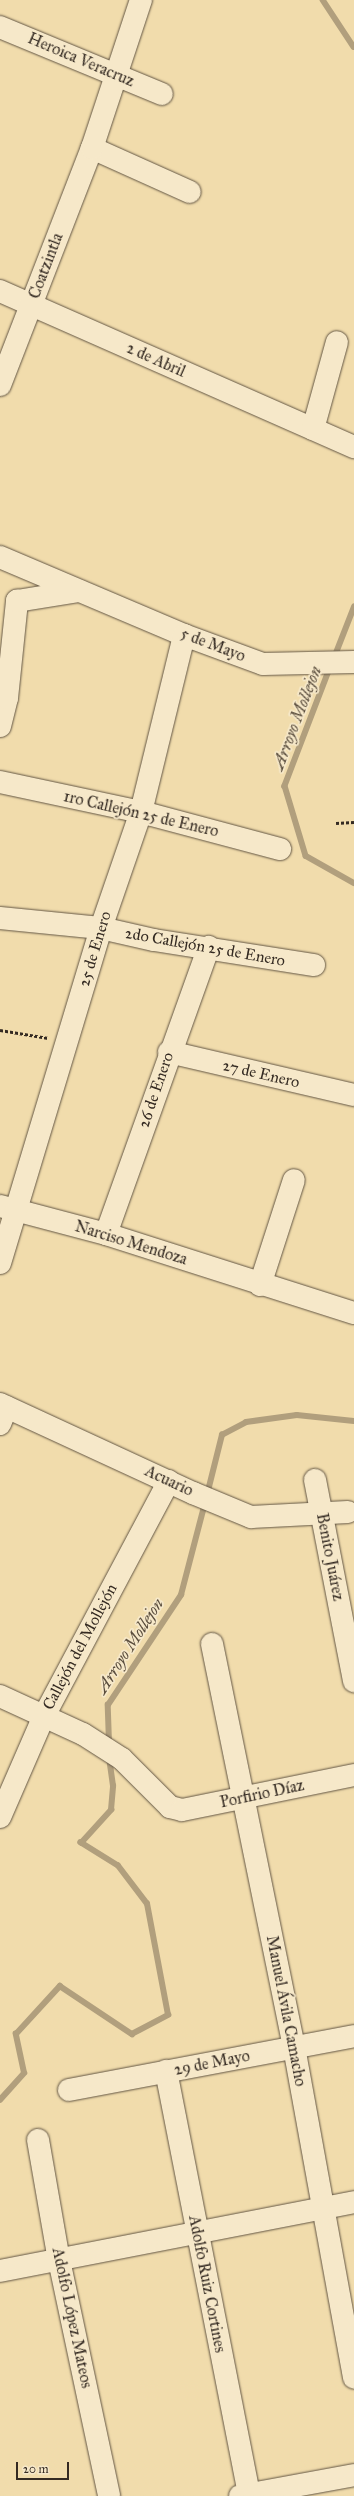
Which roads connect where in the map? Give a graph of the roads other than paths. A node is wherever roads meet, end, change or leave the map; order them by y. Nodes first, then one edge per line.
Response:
1 (141, 0) edge
2 (0, 27) edge
3 (118, 75) junction
4 (162, 94) dead end
5 (92, 148) junction
6 (190, 192) dead end
7 (0, 291) edge
8 (31, 305) junction
9 (337, 342) dead end
10 (0, 385) edge
11 (313, 429) junction
12 (351, 446) edge
13 (0, 556) edge
14 (79, 591) junction
15 (184, 634) junction
16 (354, 662) edge
17 (0, 726) edge
18 (0, 782) edge
19 (141, 812) junction
20 (280, 849) dead end
21 (0, 918) edge
22 (101, 928) junction
23 (209, 947) junction
24 (314, 965) dead end
25 (169, 1052) junction
26 (354, 1095) edge
27 (294, 1180) dead end
28 (8, 1207) edge
29 (106, 1234) junction
30 (0, 1263) edge
31 (260, 1285) junction
32 (354, 1313) edge
33 (2, 1411) edge
34 (315, 1480) dead end
35 (169, 1481) junction
36 (348, 1512) dead end
37 (322, 1515) junction
38 (212, 1644) dead end
39 (354, 1681) edge
40 (0, 1696) edge
41 (44, 1716) junction
42 (354, 1775) edge
43 (243, 1799) junction
44 (0, 1817) edge
45 (354, 2036) edge
46 (294, 2047) junction
47 (166, 2071) junction
48 (70, 2090) dead end
49 (38, 2140) dead end
50 (354, 2202) edge
51 (323, 2208) junction
52 (198, 2233) junction
53 (59, 2260) junction
54 (0, 2271) edge
55 (354, 2378) edge
56 (354, 2476) edge
57 (246, 2495) edge
58 (109, 2496) edge

1 - 3 street, Coatzintla
2 - 3 street, Heroica Veracruz
3 - 4 street, Heroica Veracruz
3 - 5 street, Coatzintla
5 - 6 street
5 - 8 street, Coatzintla
7 - 8 street, 2 de Abril
8 - 10 street, Coatzintla
8 - 11 street, 2 de Abril
9 - 11 street
11 - 12 street, 2 de Abril
13 - 14 street, 5 de Mayo
14 - 15 street, 5 de Mayo
14 - 17 street
15 - 16 street, 5 de Mayo
15 - 19 street, 25 de Enero
18 - 19 street, 1ro Callejón 25 de Enero
19 - 20 street, 1ro Callejón 25 de Enero
19 - 22 street, 25 de Enero
21 - 22 street, 2do Callejón 25 de Enero
22 - 23 street, 2do Callejón 25 de Enero
22 - 28 street, 25 de Enero
23 - 24 street, 2do Callejón 25 de Enero
23 - 25 street, 26 de Enero
25 - 26 street, 27 de Enero
25 - 29 street, 26 de Enero
27 - 31 street
28 - 29 street, Narciso Mendoza
28 - 30 street, 25 de Enero
29 - 31 street, Narciso Mendoza
31 - 32 street, Narciso Mendoza
33 - 35 street, Acuario
34 - 37 street, Benito Juárez
35 - 37 street, Acuario
35 - 41 street, Callejón del Mollejón
36 - 37 street, Acuario
37 - 39 street, Benito Juárez
38 - 43 street, Manuel Ávila Camacho
40 - 41 street
41 - 43 street, Porfirio Díaz
41 - 44 street, Callejón del Mollejón
42 - 43 street, Porfirio Díaz
43 - 46 street, Manuel Ávila Camacho
45 - 46 street, 29 de Mayo
46 - 47 street, 29 de Mayo
46 - 51 street, Manuel Ávila Camacho
47 - 48 street, 29 de Mayo
47 - 52 street, Adolfo Ruiz Cortines
49 - 53 street, Adolfo López Mateos
50 - 51 street
51 - 52 street
51 - 55 street, Manuel Ávila Camacho
52 - 53 street
52 - 57 street, Adolfo Ruiz Cortines
53 - 54 street
53 - 58 street, Adolfo López Mateos
56 - 57 street

